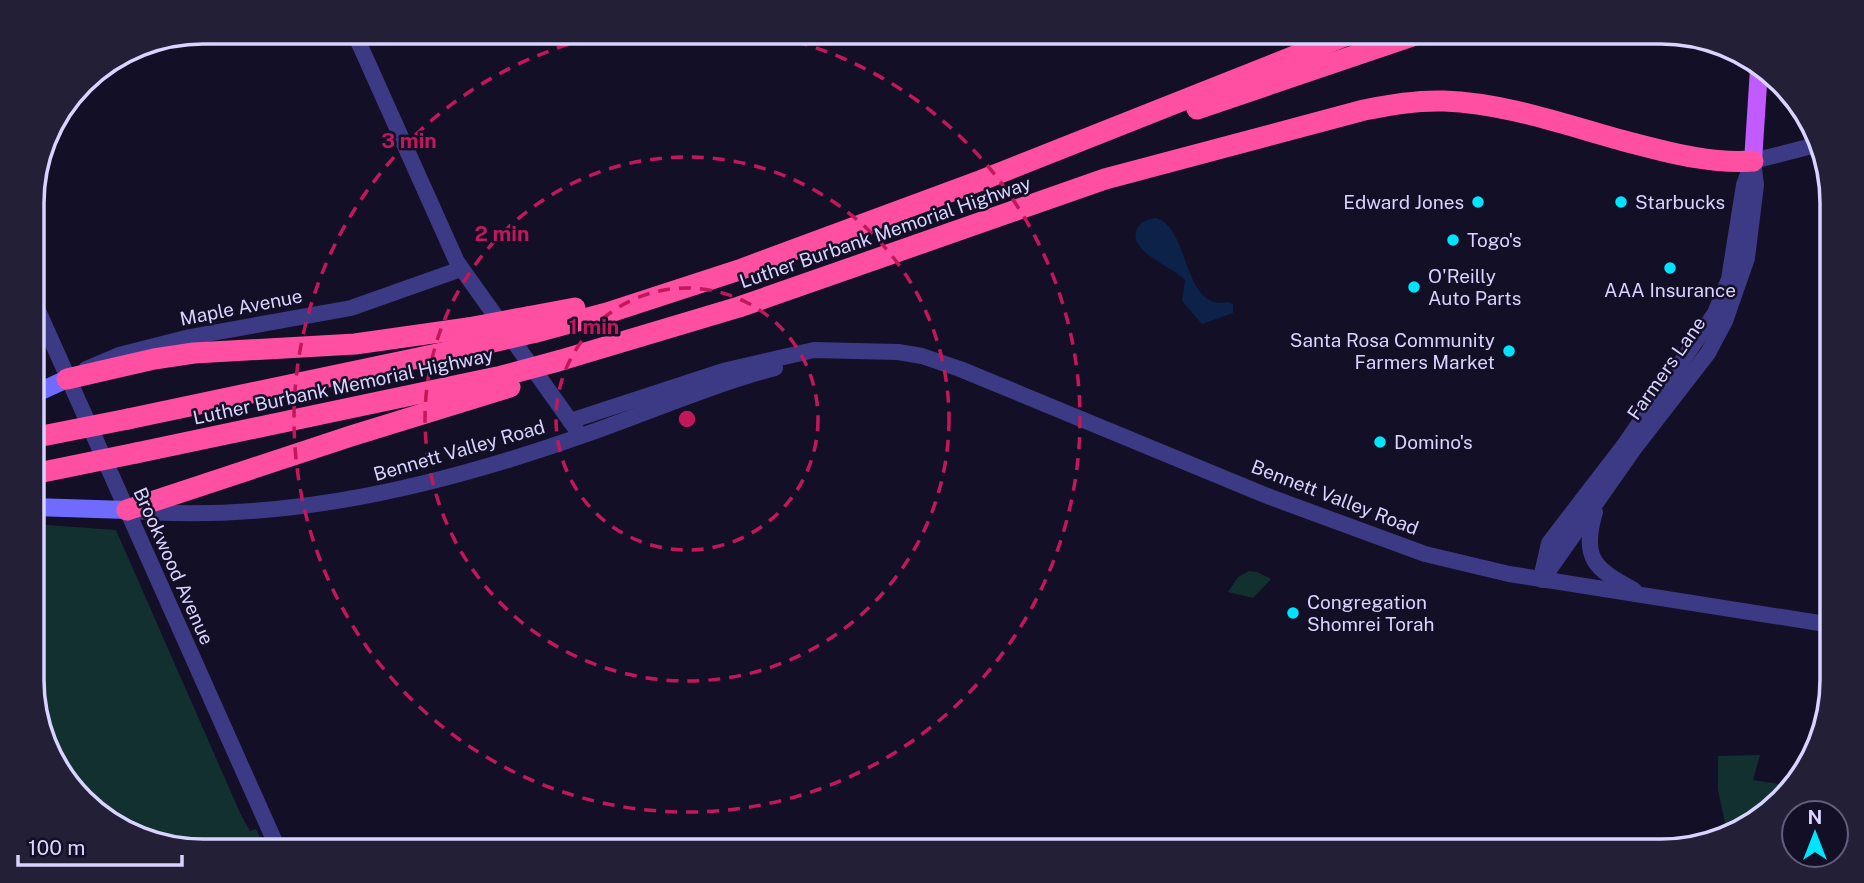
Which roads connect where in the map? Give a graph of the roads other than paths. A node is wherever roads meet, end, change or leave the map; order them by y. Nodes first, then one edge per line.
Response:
1 (359, 44) edge
2 (1325, 44) edge
3 (1387, 44) edge
4 (1758, 77) edge
5 (1810, 147) edge
6 (1753, 161) junction
7 (982, 180) junction
8 (461, 269) junction
9 (531, 324) junction
10 (44, 325) edge
11 (841, 350) junction
12 (67, 379) junction
13 (506, 381) junction
14 (44, 390) edge
15 (570, 421) junction
16 (44, 436) edge
17 (582, 436) junction
18 (44, 472) edge
19 (1598, 501) junction
20 (44, 507) edge
21 (127, 510) junction
22 (1542, 580) junction
23 (1645, 596) junction
24 (1820, 623) edge
25 (273, 839) edge

1 - 8 street
2 - 7 highway
3 - 7 highway
4 - 6 main road, Farmers Lane
5 - 6 street
6 - 13 highway, Luther Burbank Memorial Highway, bridge
6 - 19 street, Farmers Lane
6 - 22 street
7 - 9 highway, Luther Burbank Memorial Highway
8 - 12 street, Maple Avenue
8 - 15 street
9 - 12 highway, bridge
9 - 16 highway, Luther Burbank Memorial Highway, bridge
10 - 12 street, Brookwood Avenue
11 - 15 street, Bennett Valley Road
11 - 17 street, Bennett Valley Road
11 - 22 street, Bennett Valley Road
12 - 14 main road, Maple Avenue
12 - 21 street, Brookwood Avenue
13 - 18 highway, Luther Burbank Memorial Highway, bridge
13 - 21 highway
15 - 17 street
17 - 21 street, Bennett Valley Road
19 - 22 street, Farmers Lane
19 - 23 street
20 - 21 main road, Bennett Valley Road
21 - 25 street, Brookwood Avenue
22 - 23 street, Bennett Valley Road
23 - 24 street, Bennett Valley Road

